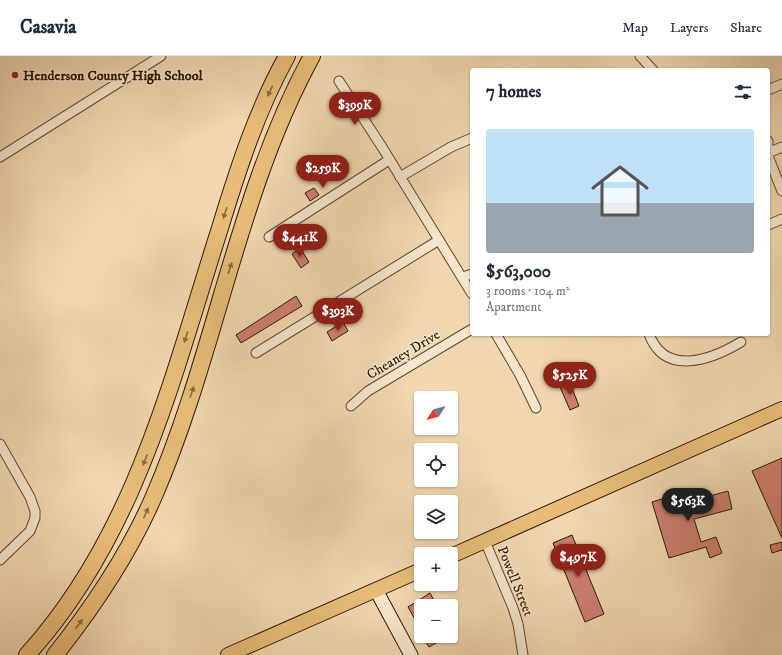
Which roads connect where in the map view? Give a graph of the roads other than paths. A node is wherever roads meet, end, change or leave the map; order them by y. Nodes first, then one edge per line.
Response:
1 (161, 56) edge
2 (287, 56) edge
3 (312, 56) edge
4 (640, 56) edge
5 (651, 68) edge
6 (339, 81) dead end
7 (782, 84) edge
8 (770, 89) edge
9 (470, 139) edge
10 (782, 147) edge
11 (770, 153) edge
12 (0, 157) edge
13 (770, 159) edge
14 (389, 160) junction
15 (400, 177) junction
16 (782, 192) edge
17 (782, 219) edge
18 (770, 224) edge
19 (269, 236) dead end
20 (439, 240) junction
21 (470, 275) edge
22 (462, 278) junction
23 (470, 291) edge
24 (470, 330) edge
25 (497, 336) edge
26 (650, 336) edge
27 (741, 342) dead end
28 (256, 353) dead end
29 (351, 406) dead end
30 (536, 408) dead end
31 (782, 410) edge
32 (0, 444) edge
33 (485, 541) junction
34 (458, 553) edge
35 (0, 560) edge
36 (414, 573) edge
37 (376, 590) junction
38 (27, 655) edge
39 (55, 655) edge
40 (228, 655) edge
41 (411, 655) edge
42 (523, 655) edge

1 - 12 street
2 -> 38 highway
39 -> 3 highway
4 - 5 street
6 - 14 street
7 - 8 street
9 - 15 street
10 - 11 street
13 - 16 street
14 - 15 street
14 - 19 street
15 - 20 street
17 - 18 street
20 - 22 street
20 - 28 street
21 - 22 street
22 - 23 street
24 - 29 street, Cheaney Drive
25 - 30 street
26 - 27 street
31 - 33 main road
32 - 35 street
33 - 34 main road
33 - 42 street, Powell Street
36 - 37 main road
37 - 40 main road
37 - 41 street

